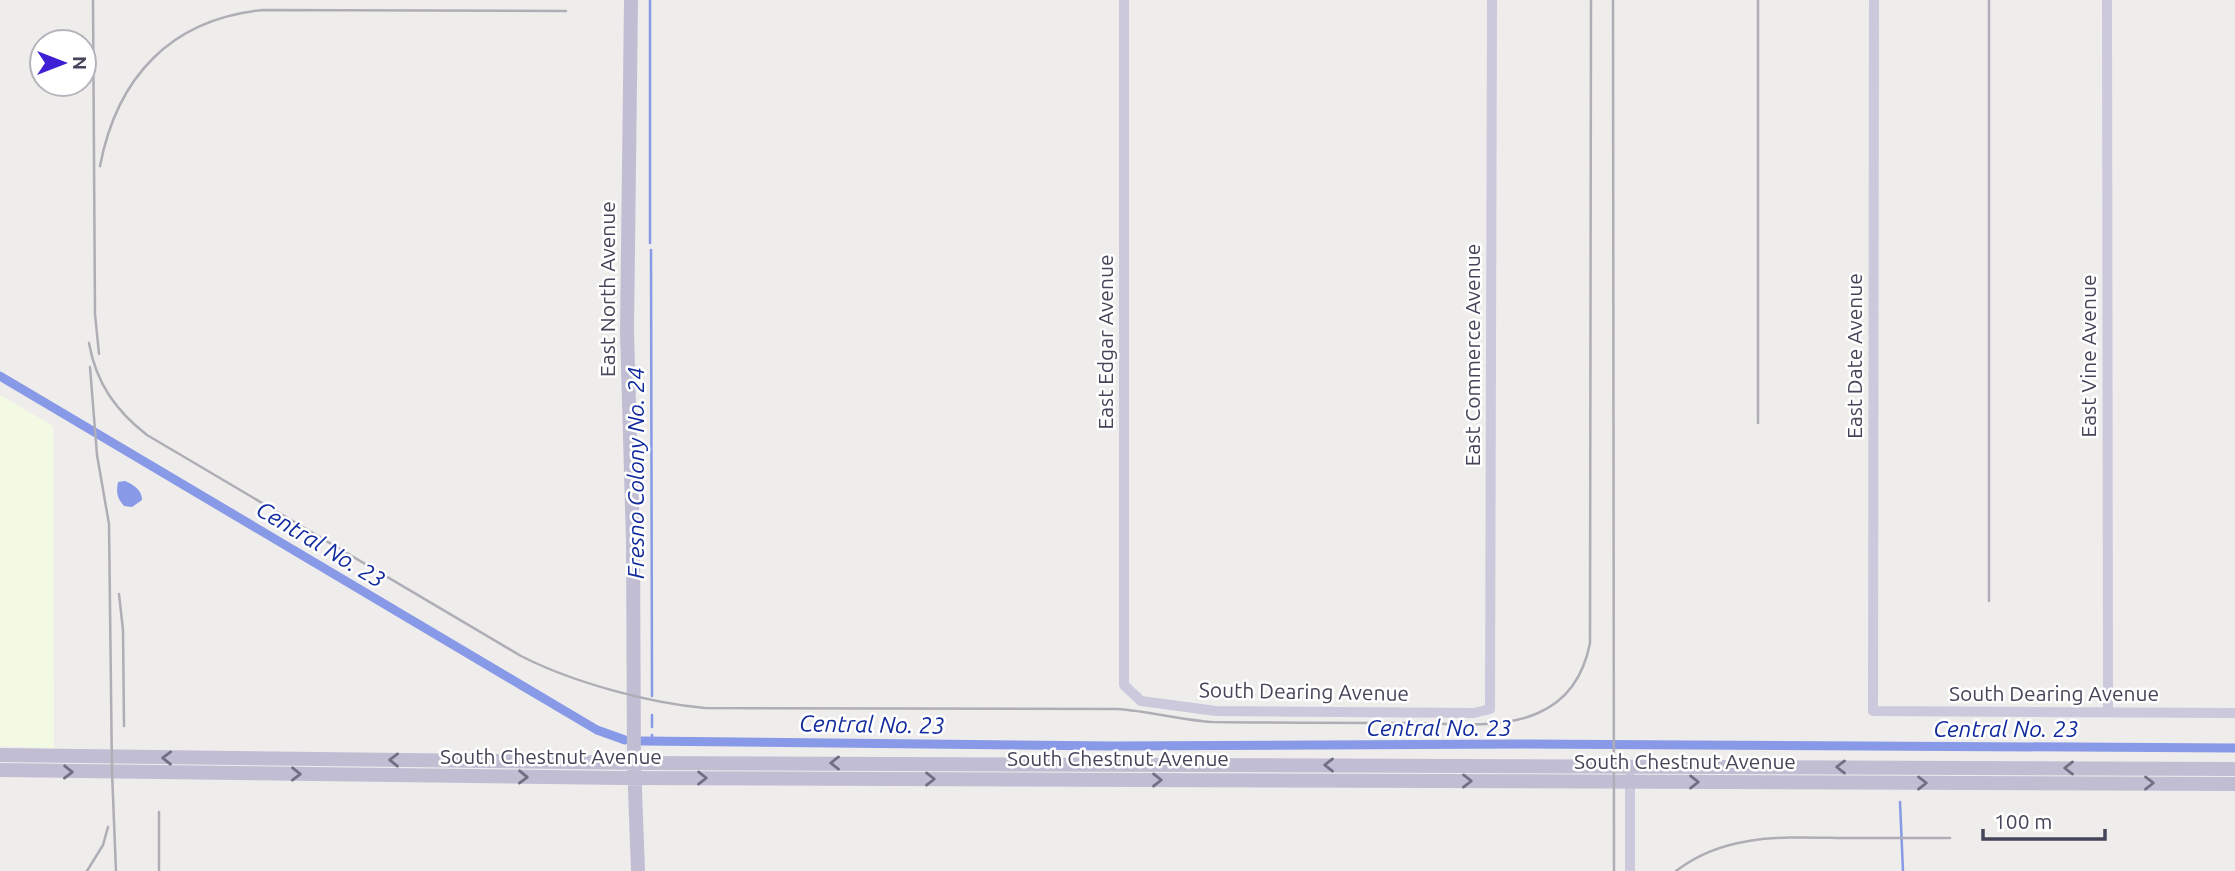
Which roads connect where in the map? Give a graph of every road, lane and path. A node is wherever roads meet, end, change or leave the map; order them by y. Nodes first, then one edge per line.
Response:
1 (631, 0) edge
2 (1124, 0) edge
3 (1492, 0) edge
4 (1874, 0) edge
5 (2107, 0) edge
6 (1124, 685) joint
7 (1490, 709) joint
8 (1873, 711) joint
9 (2108, 712) junction
10 (2235, 713) edge
11 (0, 755) edge
12 (634, 756) junction
13 (2235, 769) edge
14 (0, 770) edge
15 (1124, 772) junction
16 (1630, 774) junction
17 (634, 778) junction
18 (2235, 784) edge
19 (638, 871) edge
20 (1630, 871) edge

1 - 12 main road, East North Avenue
2 - 6 street, East Edgar Avenue
3 - 7 street, East Commerce Avenue
4 - 8 street, East Date Avenue
5 - 9 street, East Vine Avenue
6 - 7 street, South Dearing Avenue
8 - 9 street, South Dearing Avenue
9 - 10 street, South Dearing Avenue
12 -> 11 main road, South Chestnut Avenue
15 -> 12 main road, South Chestnut Avenue
12 - 17 main road, East North Avenue
13 -> 16 main road
14 -> 17 main road, South Chestnut Avenue
15 -> 16 main road, South Chestnut Avenue
16 -> 15 main road, South Chestnut Avenue
17 -> 15 main road, South Chestnut Avenue
16 -> 18 main road, South Chestnut Avenue
16 - 20 street
17 - 19 main road, East North Avenue

